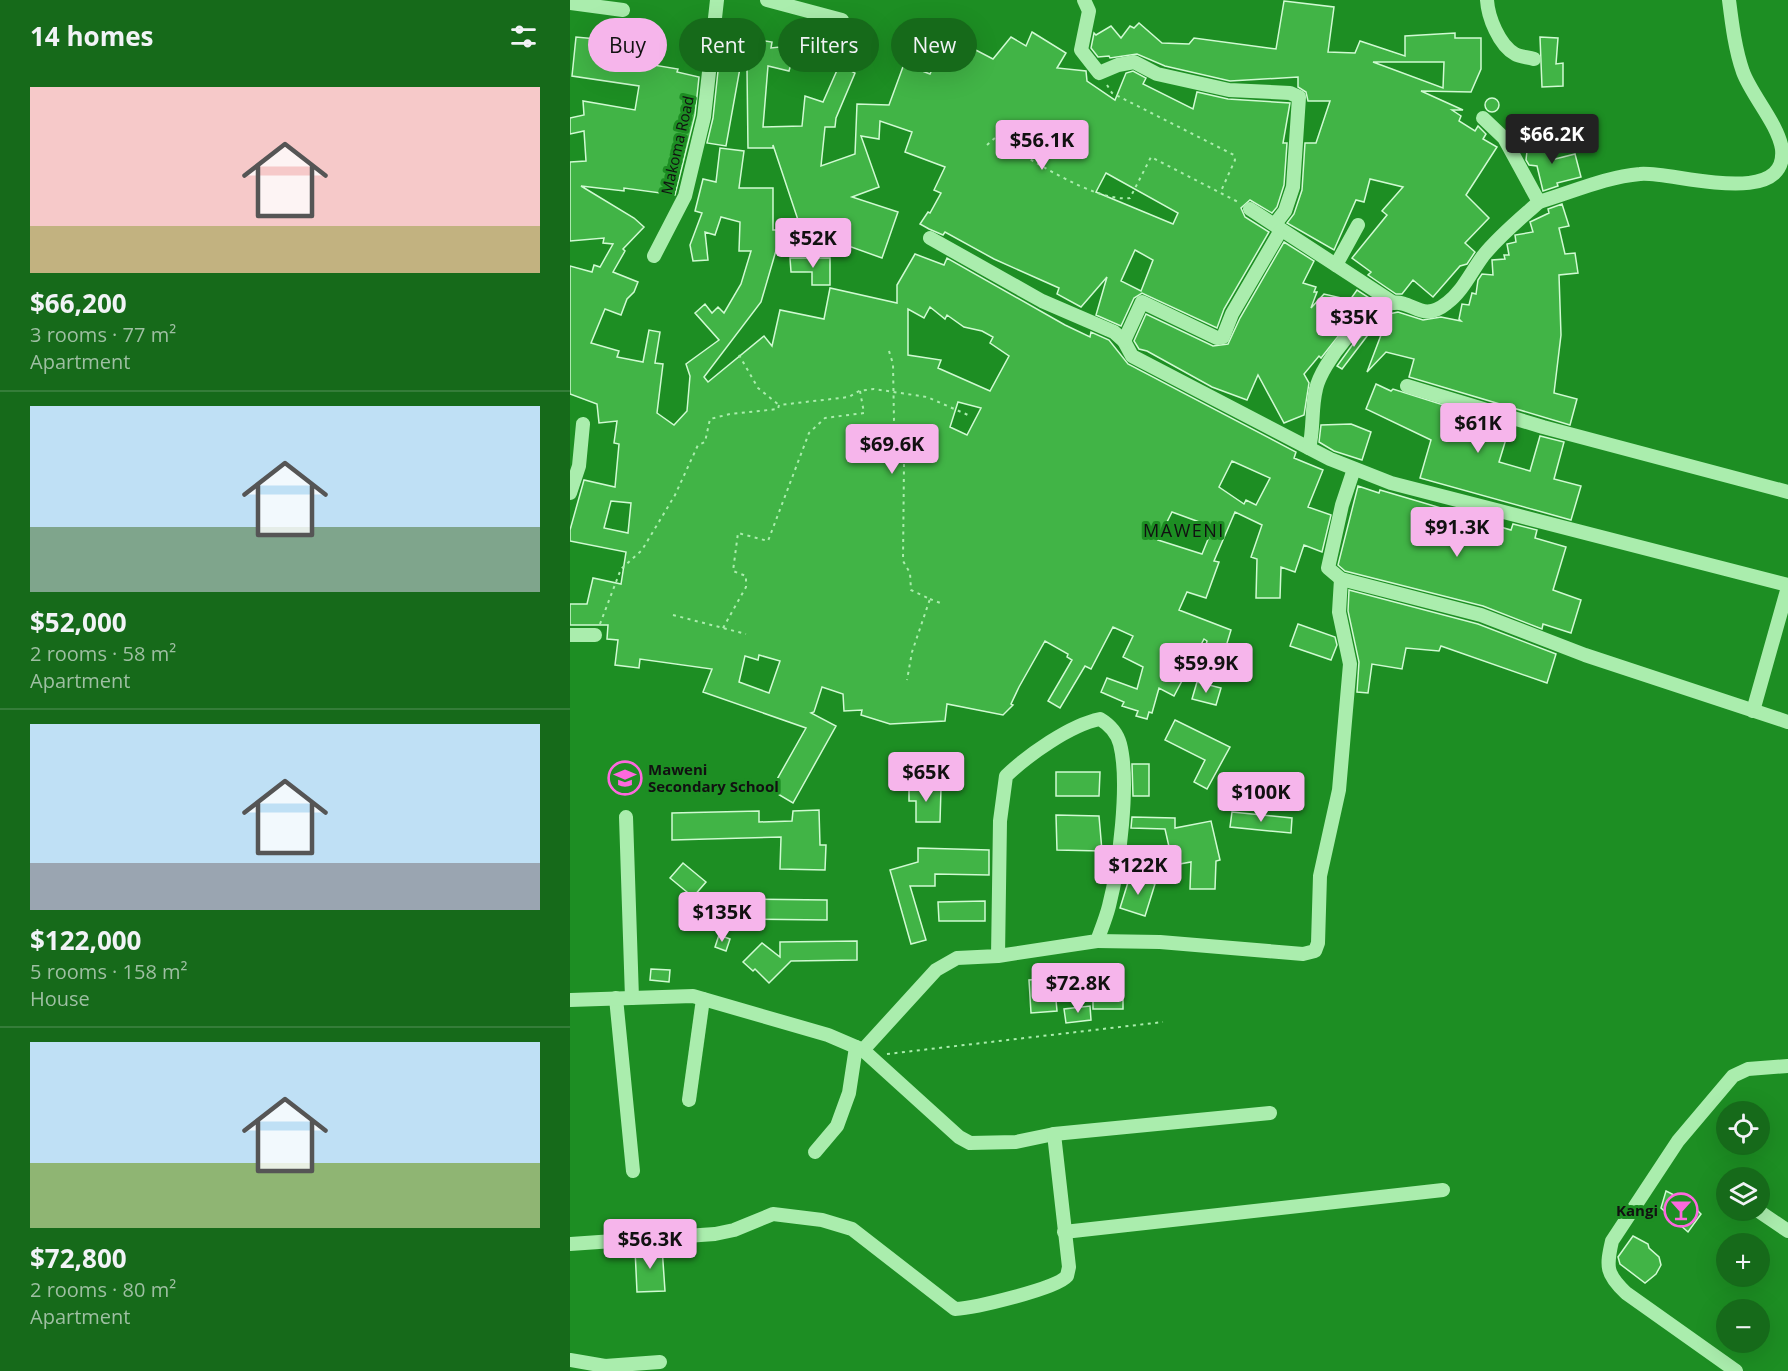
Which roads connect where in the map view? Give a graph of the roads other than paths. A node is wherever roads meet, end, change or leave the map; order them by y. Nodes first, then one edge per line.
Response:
1 (717, 0) edge
2 (767, 0) edge
3 (1084, 0) edge
4 (1487, 0) edge
5 (1729, 0) edge
6 (570, 3) edge
7 (623, 10) dead end
8 (834, 18) edge
9 (1534, 59) dead end
10 (1483, 118) dead end
11 (1539, 202) junction
12 (1250, 209) road end
13 (1358, 225) dead end
14 (1278, 227) junction
15 (930, 238) dead end
16 (654, 256) dead end
17 (1336, 265) junction
18 (1394, 303) junction
19 (1124, 341) junction
20 (1407, 386) dead end
21 (583, 424) dead end
22 (1309, 448) junction
23 (1354, 469) junction
24 (1788, 492) edge
25 (570, 493) edge
26 (1341, 579) junction
27 (1788, 586) edge
28 (570, 635) edge
29 (595, 635) road end
30 (1753, 711) junction
31 (1788, 722) edge
32 (626, 817) dead end
33 (1096, 942) junction
34 (998, 956) junction
35 (616, 998) junction
36 (632, 998) junction
37 (703, 999) junction
38 (570, 1000) edge
39 (863, 1051) junction
40 (1788, 1066) edge
41 (689, 1100) dead end
42 (1270, 1113) dead end
43 (1054, 1134) junction
44 (815, 1152) dead end
45 (633, 1171) dead end
46 (1443, 1190) dead end
47 (1770, 1219) edge
48 (1788, 1231) edge
49 (1064, 1232) junction
50 (570, 1244) edge
51 (570, 1360) edge
52 (660, 1362) dead end
53 (1736, 1371) edge

1 - 16 street, Makoma Road
2 - 8 street
3 - 14 street
4 - 9 street
5 - 11 street
6 - 7 street
10 - 11 street
11 - 18 street
12 - 14 street
13 - 17 street
14 - 17 street
14 - 19 street
15 - 19 street
17 - 18 street
18 - 22 street
19 - 22 street
20 - 24 street
21 - 25 street
22 - 23 street
23 - 26 street
23 - 27 street
26 - 30 street
26 - 33 street
27 - 30 street
28 - 29 street
30 - 31 street
32 - 36 street
33 - 34 street
33 - 34 street
34 - 39 street
35 - 36 street
35 - 38 street
35 - 45 street
36 - 37 street
37 - 39 street
37 - 41 street
39 - 43 street
39 - 44 street
40 - 53 street
42 - 43 street
43 - 49 street
46 - 49 street
47 - 48 street
49 - 50 street
51 - 52 street

